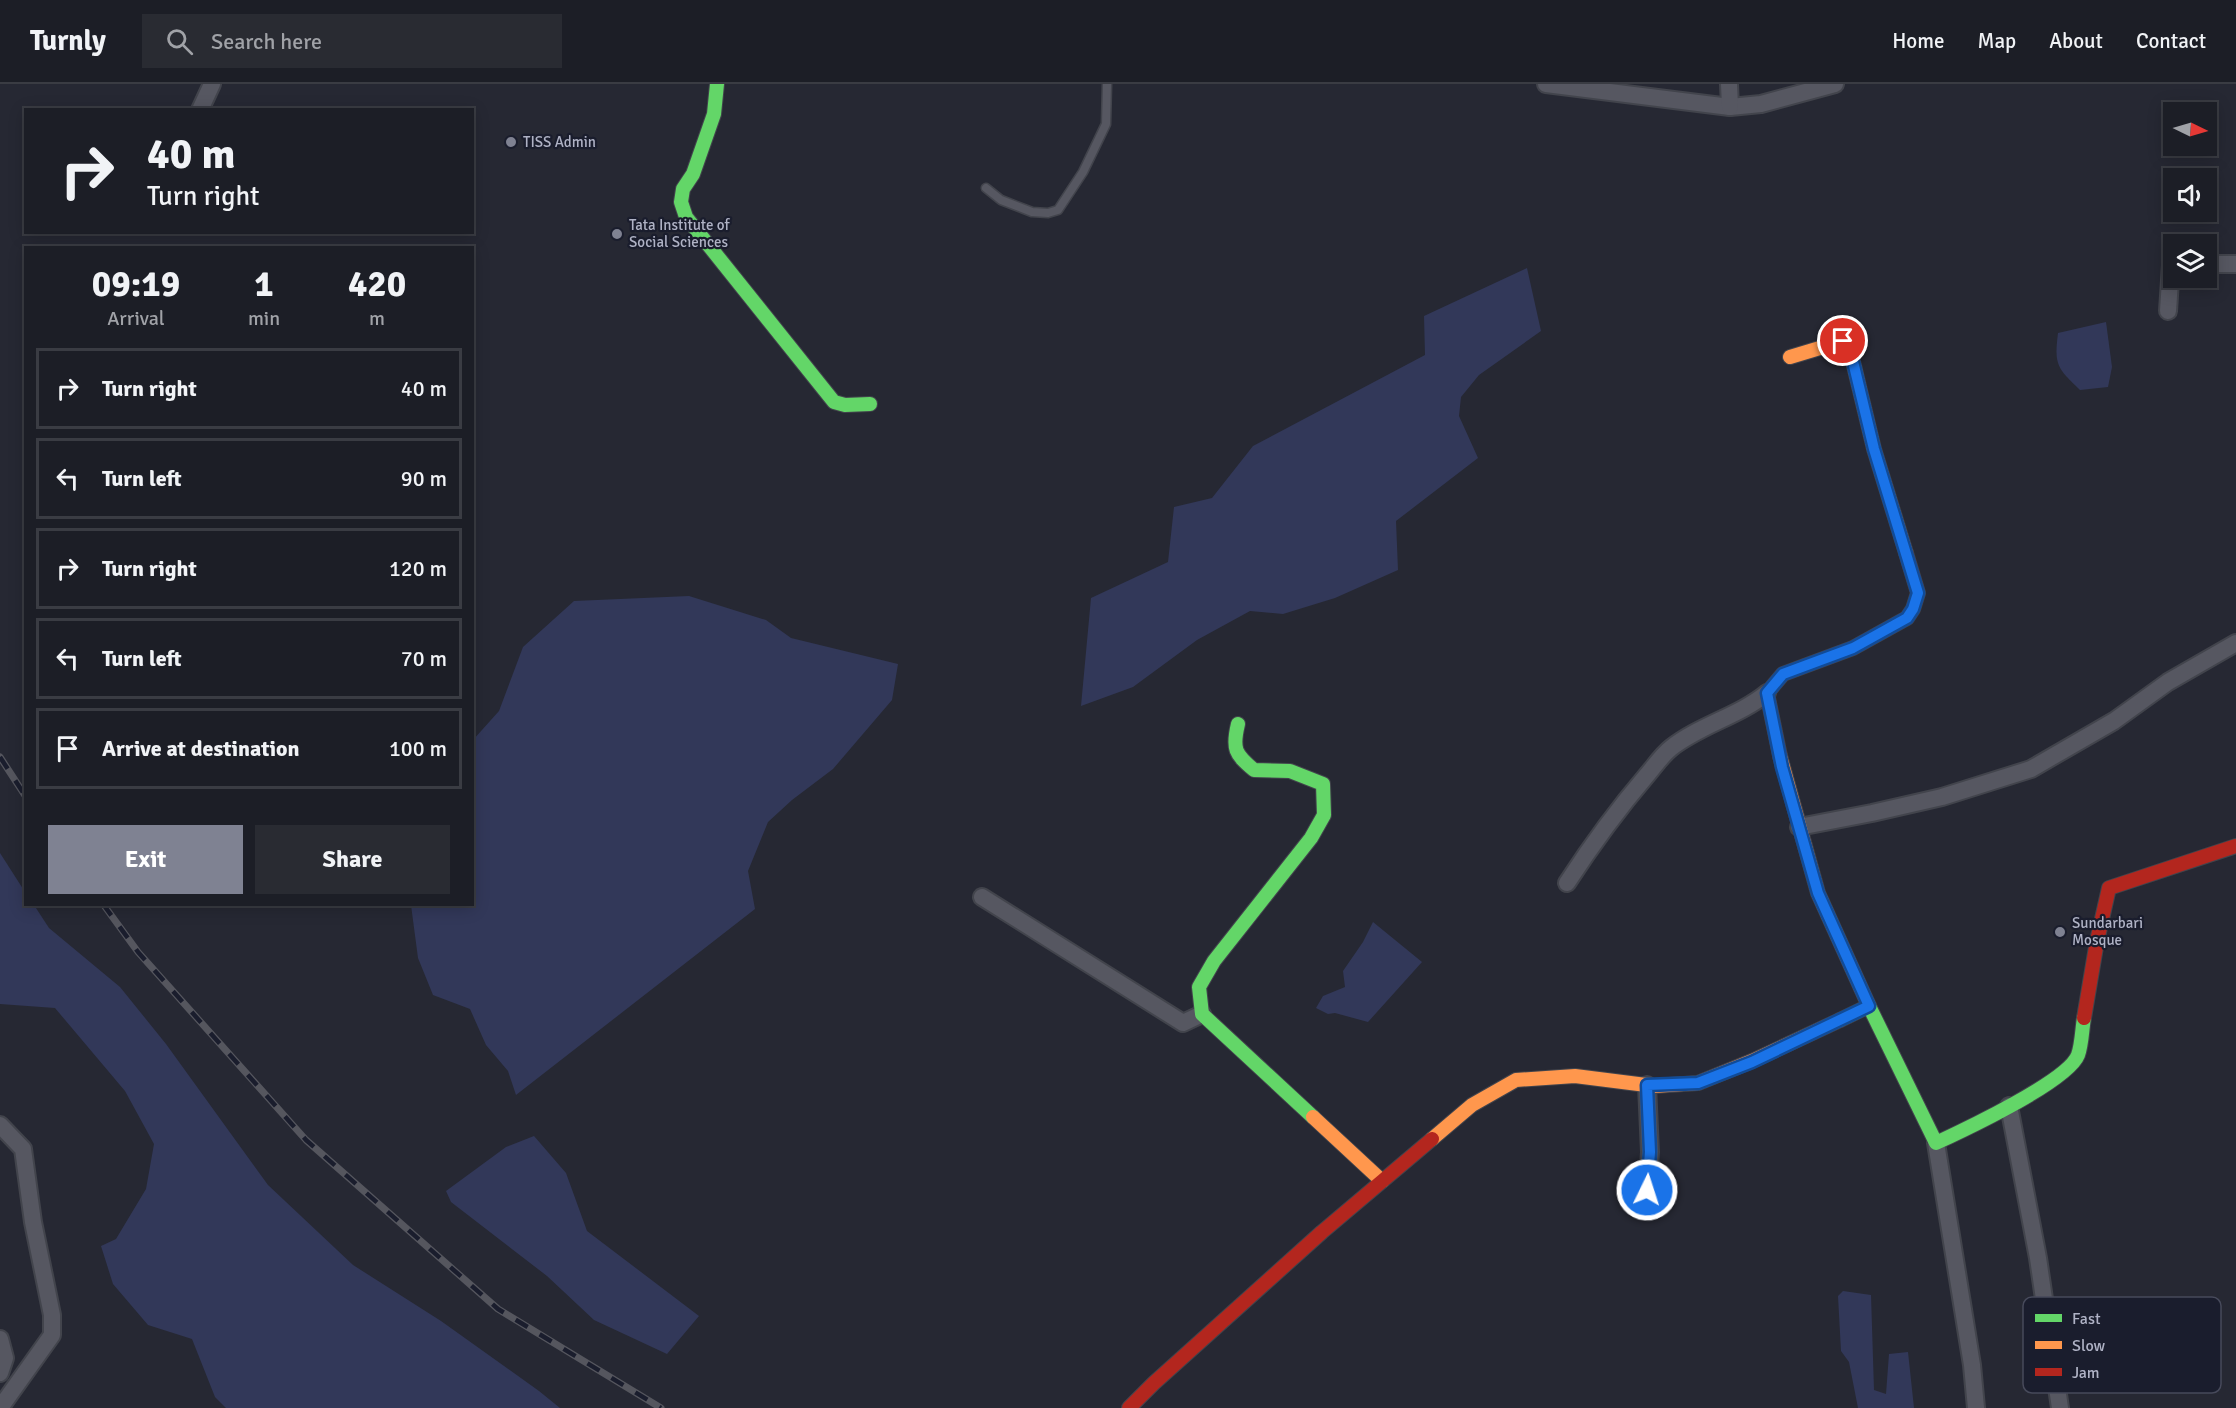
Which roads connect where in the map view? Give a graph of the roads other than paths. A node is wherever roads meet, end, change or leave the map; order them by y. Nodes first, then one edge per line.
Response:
1 (212, 84) edge
2 (717, 84) edge
3 (1107, 84) edge
4 (1546, 84) edge
5 (1729, 84) edge
6 (1835, 84) edge
7 (201, 108) edge
8 (1730, 108) junction
9 (986, 188) dead end
10 (2217, 264) edge
11 (2236, 264) edge
12 (2170, 288) edge
13 (2168, 311) dead end
14 (1790, 357) dead end
15 (870, 404) dead end
16 (2236, 643) edge
17 (1767, 693) junction
18 (1238, 724) dead end
19 (1799, 826) junction
20 (2236, 846) edge
21 (1567, 883) dead end
22 (982, 897) dead end
23 (1869, 1006) junction
24 (1202, 1014) junction
25 (1647, 1085) junction
26 (2009, 1106) junction
27 (0, 1125) edge
28 (1936, 1143) junction
29 (1382, 1181) junction
30 (1646, 1210) dead end
31 (2044, 1297) edge
32 (0, 1339) edge
33 (0, 1373) edge
34 (2058, 1393) edge
35 (0, 1408) edge
36 (1129, 1408) edge
37 (1976, 1408) edge
38 (2060, 1408) edge

1 - 7 street
2 - 15 street
3 - 9 lane
4 - 8 street
5 - 8 street
6 - 8 street
10 - 11 street
12 - 13 street
14 - 17 street
16 - 19 street
17 - 19 street
17 - 21 street
18 - 24 street
19 - 23 street
20 - 26 street
22 - 24 street
23 - 25 street
23 - 28 street
24 - 29 street
25 - 29 street
25 - 30 street
26 - 28 street
26 - 31 street
27 - 35 street
28 - 37 street
29 - 36 street
32 - 33 street
34 - 38 street

